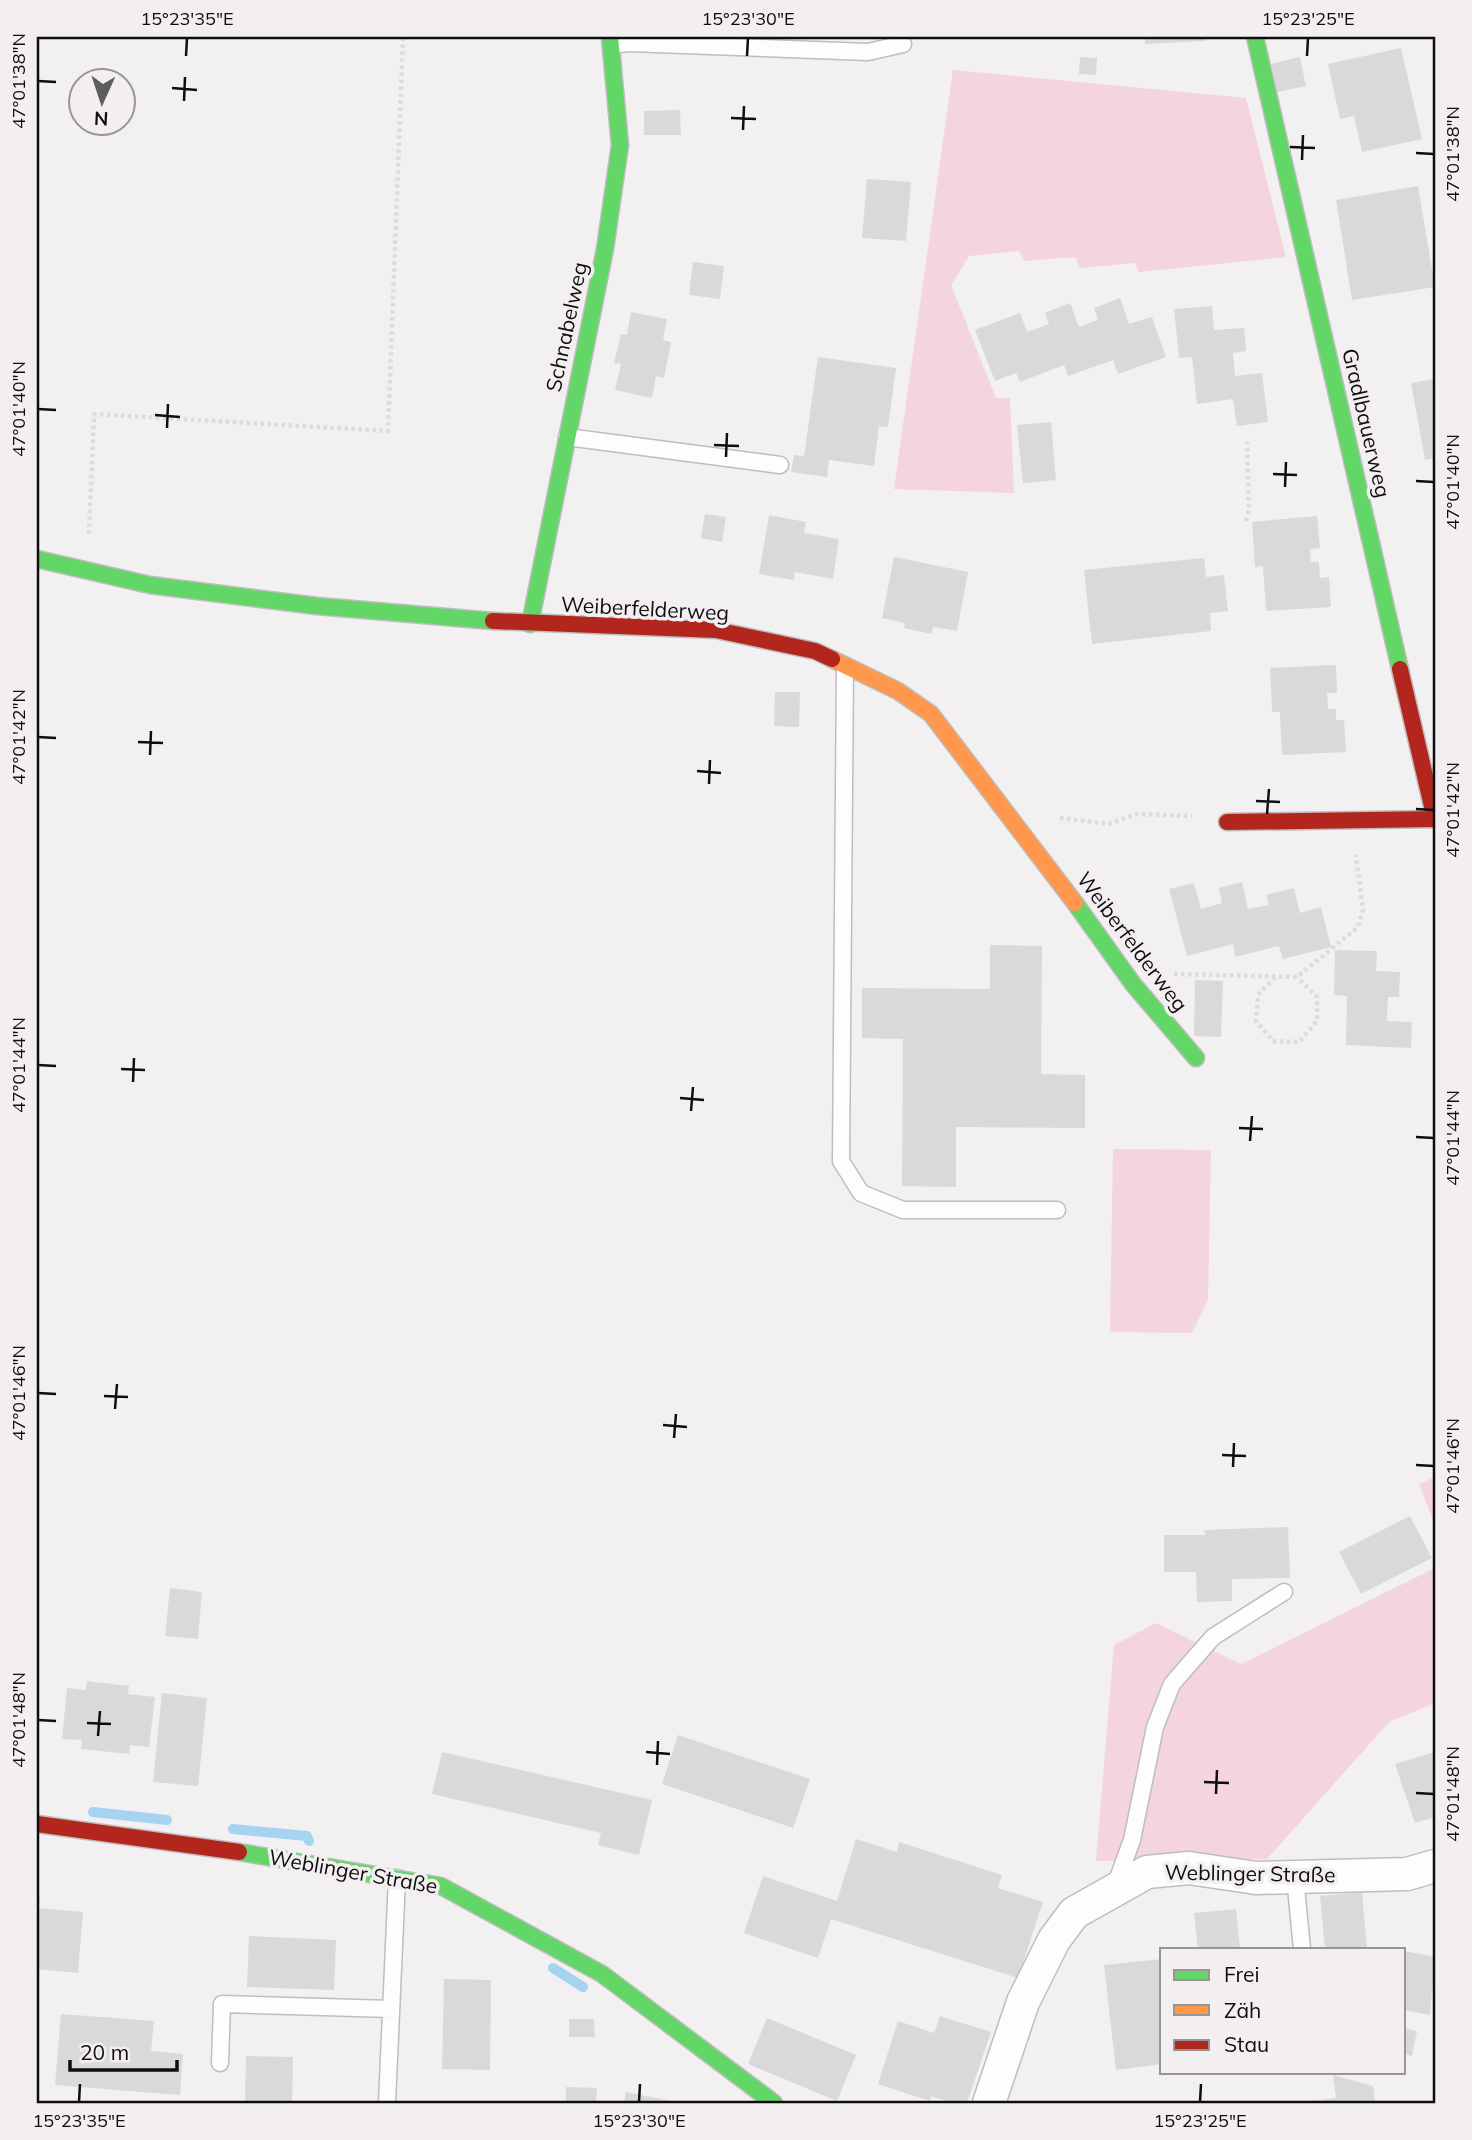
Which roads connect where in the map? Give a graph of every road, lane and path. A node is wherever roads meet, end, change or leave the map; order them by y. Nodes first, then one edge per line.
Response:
1 (403, 37) edge
2 (1255, 37) edge
3 (611, 41) edge
4 (903, 44) dead end
5 (565, 437) junction
6 (1247, 442) dead end
7 (780, 465) dead end
8 (1246, 521) dead end
9 (89, 540) dead end
10 (37, 559) edge
11 (530, 624) junction
12 (845, 666) junction
13 (1057, 817) dead end
14 (1435, 819) edge
15 (1351, 820) junction
16 (1227, 822) joint
17 (1275, 977) junction
18 (1297, 977) junction
19 (1133, 984) junction
20 (1196, 1058) dead end
21 (1057, 1210) dead end
22 (1284, 1592) dead end
23 (37, 1824) edge
24 (1435, 1866) edge
25 (1295, 1877) junction
26 (397, 1878) junction
27 (1114, 1891) junction
28 (1302, 1948) edge
29 (391, 2009) junction
30 (220, 2063) dead end
31 (387, 2103) edge
32 (774, 2103) edge
33 (989, 2103) edge

1 - 9 path
2 - 14 street, Gradlbauerweg
3 - 4 lane
3 - 5 street, Schnabelweg
5 - 7 lane
5 - 11 street, Schnabelweg
6 - 8 path
10 - 11 street, Weiberfelderweg
11 - 12 street, Weiberfelderweg
12 - 19 street, Weiberfelderweg
12 - 21 lane
13 - 16 path
14 - 15 street
15 - 16 street
15 - 18 path
17 - 18 path
17 - 18 path
17 - 19 path
19 - 20 street, Weiberfelderweg
22 - 27 lane
23 - 26 street, Weblinger Straße
24 - 25 street, Weblinger Straße
25 - 27 street, Weblinger Straße
25 - 28 lane
26 - 29 lane
26 - 32 street, Weblinger Straße
27 - 33 street, Weblinger Straße
29 - 30 lane
29 - 31 lane

